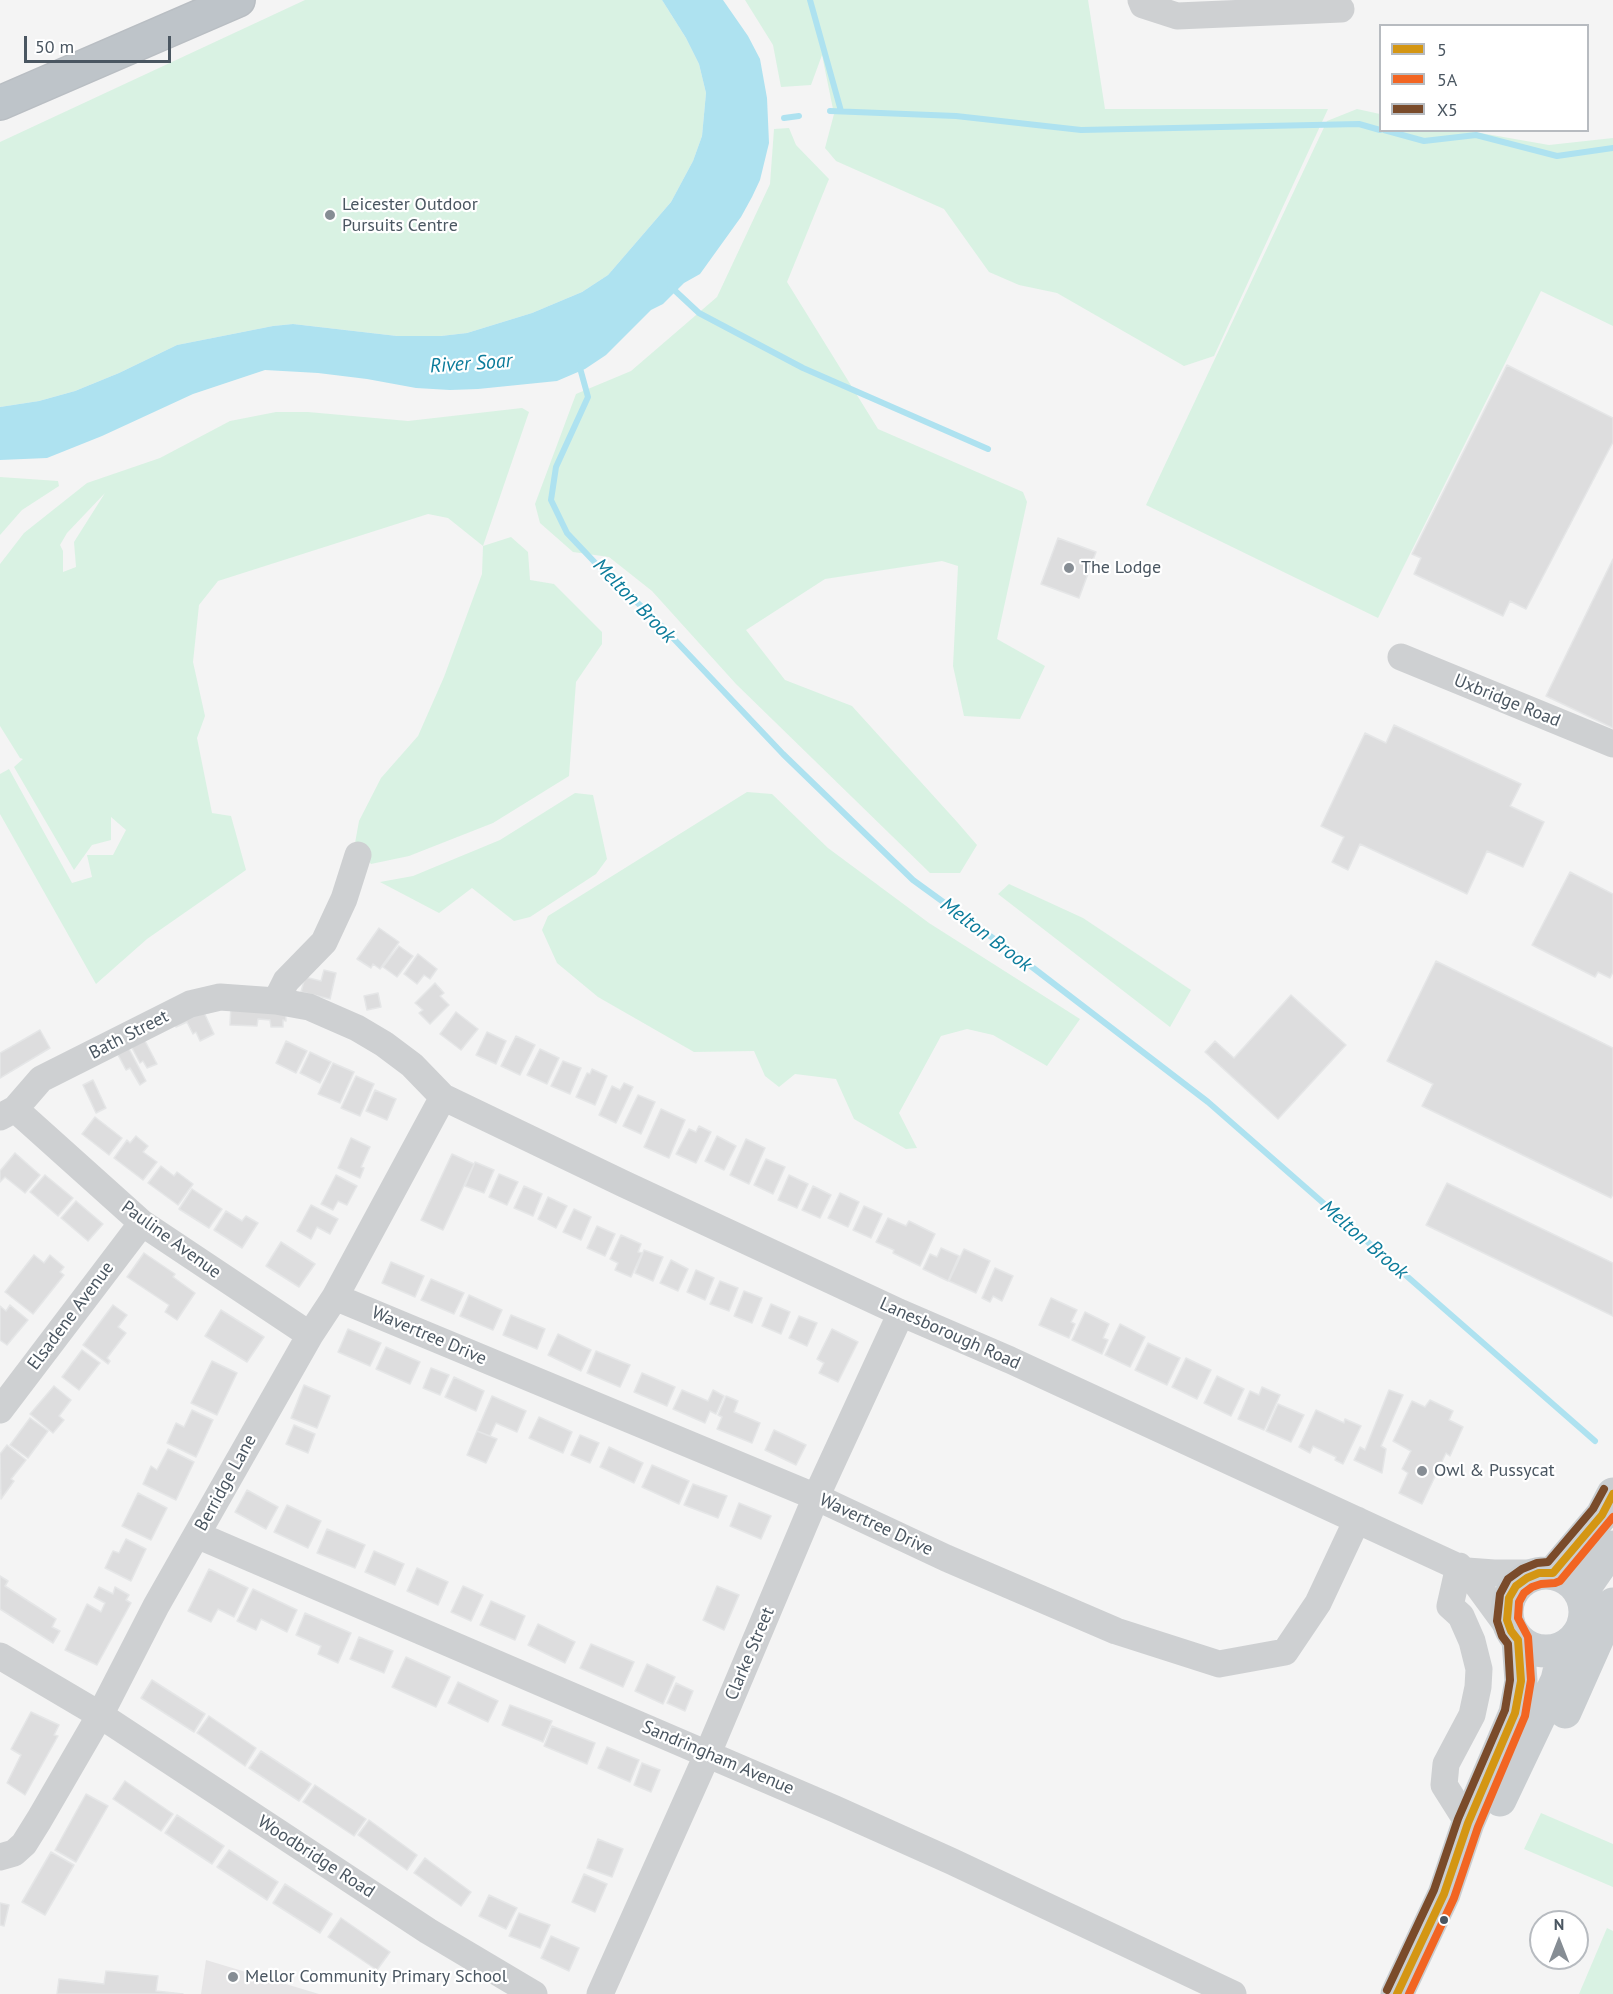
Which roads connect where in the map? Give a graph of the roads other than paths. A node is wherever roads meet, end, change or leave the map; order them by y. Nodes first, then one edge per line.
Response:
1 (238, 0) edge
2 (1141, 0) edge
3 (1341, 9) dead end
4 (0, 103) edge
5 (1401, 657) dead end
6 (1613, 744) edge
7 (358, 855) dead end
8 (276, 1001) junction
9 (443, 1097) junction
10 (7, 1113) edge
11 (142, 1223) junction
12 (335, 1297) junction
13 (901, 1313) junction
14 (310, 1335) junction
15 (0, 1410) edge
16 (1613, 1494) edge
17 (816, 1497) junction
18 (1357, 1520) junction
19 (197, 1535) junction
20 (1613, 1547) edge
21 (1463, 1569) junction
22 (1546, 1573) junction
23 (1581, 1593) junction
24 (1613, 1604) edge
25 (1515, 1635) junction
26 (1565, 1647) junction
27 (0, 1656) edge
28 (100, 1715) junction
29 (708, 1753) junction
30 (1500, 1800) junction
31 (1468, 1823) junction
32 (0, 1857) edge
33 (1444, 1894) junction
34 (534, 1994) edge
35 (600, 1994) edge
36 (1233, 1994) edge
37 (1397, 1994) edge

1 - 4 highway
2 - 3 street
5 - 6 street, Uxbridge Road
7 - 8 street
8 - 9 street, Bath Street
8 - 10 street, Bath Street
9 - 12 street, Berridge Lane
9 - 13 street, Lanesborough Road
10 - 11 street, Pauline Avenue
11 - 14 street, Pauline Avenue
11 - 15 street, Elsadene Avenue
12 - 14 street, Berridge Lane
12 - 17 street, Wavertree Drive
13 - 17 street, Clarke Street
13 - 18 street, Lanesborough Road
14 - 19 street, Berridge Lane
16 - 22 main road
17 - 18 street, Wavertree Drive
17 - 29 street, Clarke Street
18 - 21 street, Lanesborough Road
19 - 28 street, Berridge Lane
19 - 29 street, Sandringham Avenue
20 - 23 main road
21 - 22 street, Lanesborough Road
21 - 25 street, Lanesborough Road
21 - 31 street
22 - 23 main road
22 - 25 main road
23 - 26 main road
24 - 30 main road
25 - 26 main road
25 - 31 main road
26 - 30 main road
27 - 28 street, Woodbridge Road
28 - 32 street, Berridge Lane
28 - 34 street, Woodbridge Road
29 - 35 street, Clarke Street
29 - 36 street, Sandringham Avenue
30 - 33 main road
31 - 33 main road
33 - 37 main road

